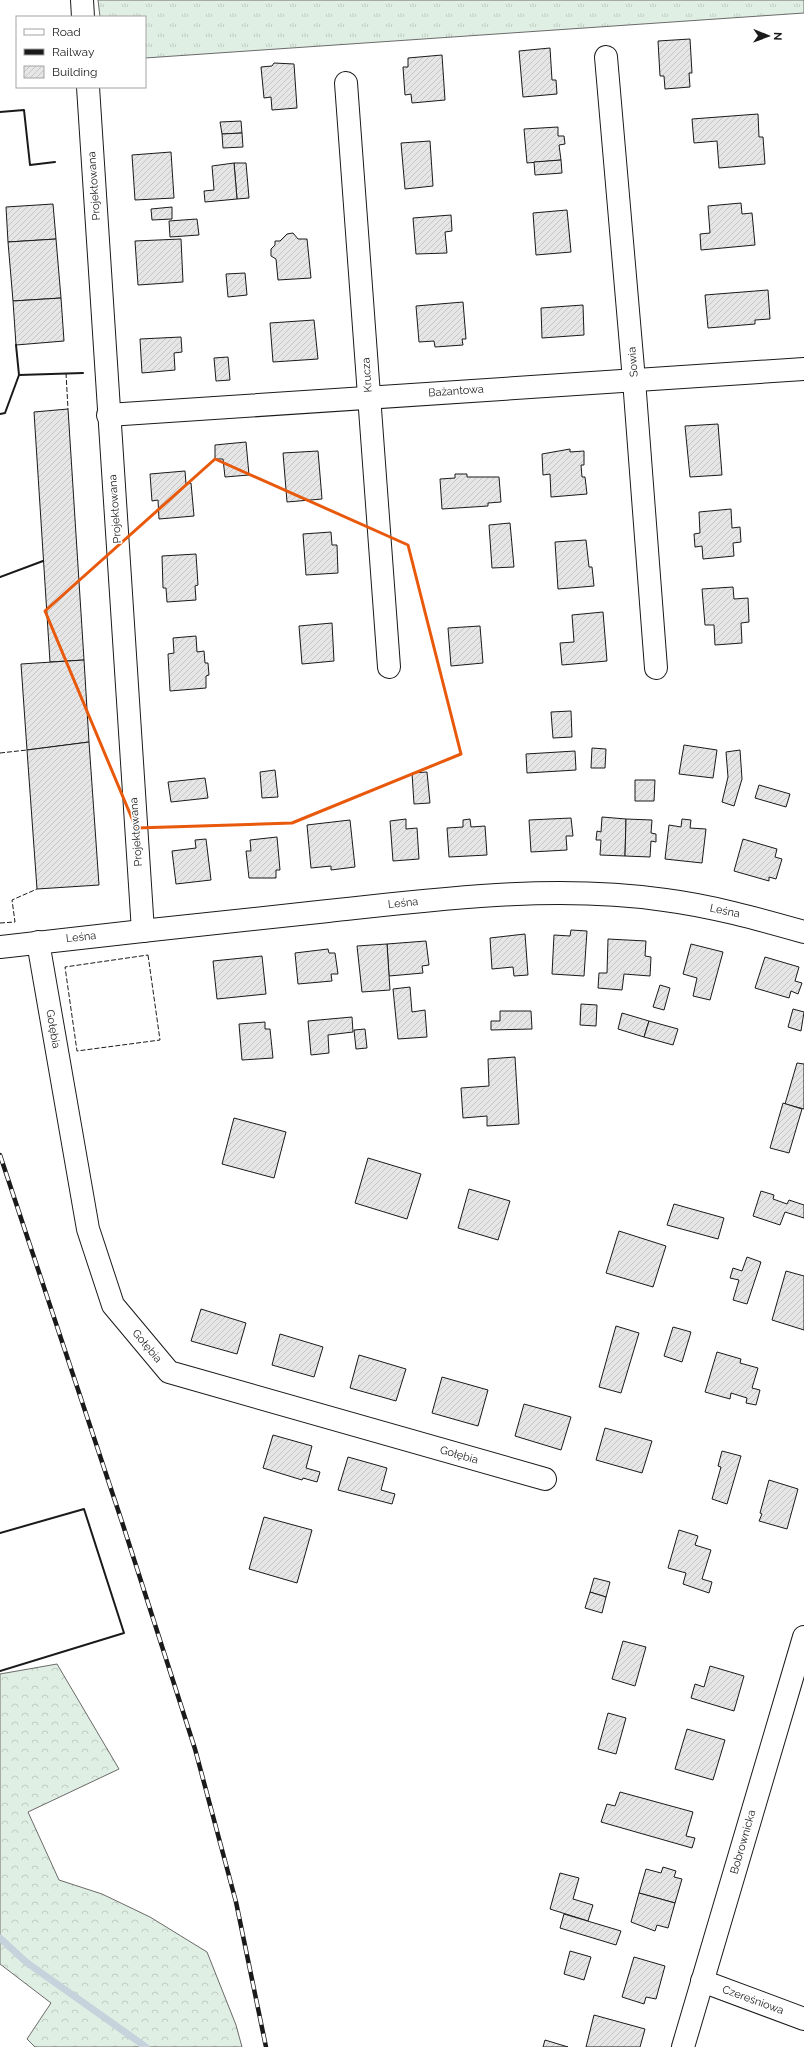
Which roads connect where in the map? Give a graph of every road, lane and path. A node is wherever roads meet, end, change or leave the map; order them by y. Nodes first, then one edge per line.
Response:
1 (82, 0) edge
2 (83, 16) edge
3 (606, 58) dead end
4 (346, 83) dead end
5 (88, 88) edge
6 (804, 369) edge
7 (634, 380) junction
8 (368, 397) junction
9 (108, 415) junction
10 (389, 666) dead end
11 (656, 668) dead end
12 (143, 931) junction
13 (804, 932) edge
14 (38, 942) junction
15 (0, 947) edge
16 (545, 1479) dead end
17 (804, 1637) edge
18 (702, 1981) junction
19 (804, 2019) edge
20 (683, 2047) edge

1 - 2 street
3 - 7 street, Sowia
4 - 8 street, Krucza
5 - 9 street, Projektowana
6 - 7 street, Bażantowa
7 - 8 street, Bażantowa
7 - 11 street, Sowia
8 - 9 street, Bażantowa
8 - 10 street, Krucza
9 - 12 street, Projektowana
12 - 13 street, Leśna
12 - 14 street, Leśna
14 - 15 street, Leśna
14 - 16 street, Gołębia
17 - 18 street, Bobrownicka
18 - 19 street, Czereśniowa
18 - 20 street, Bobrownicka

